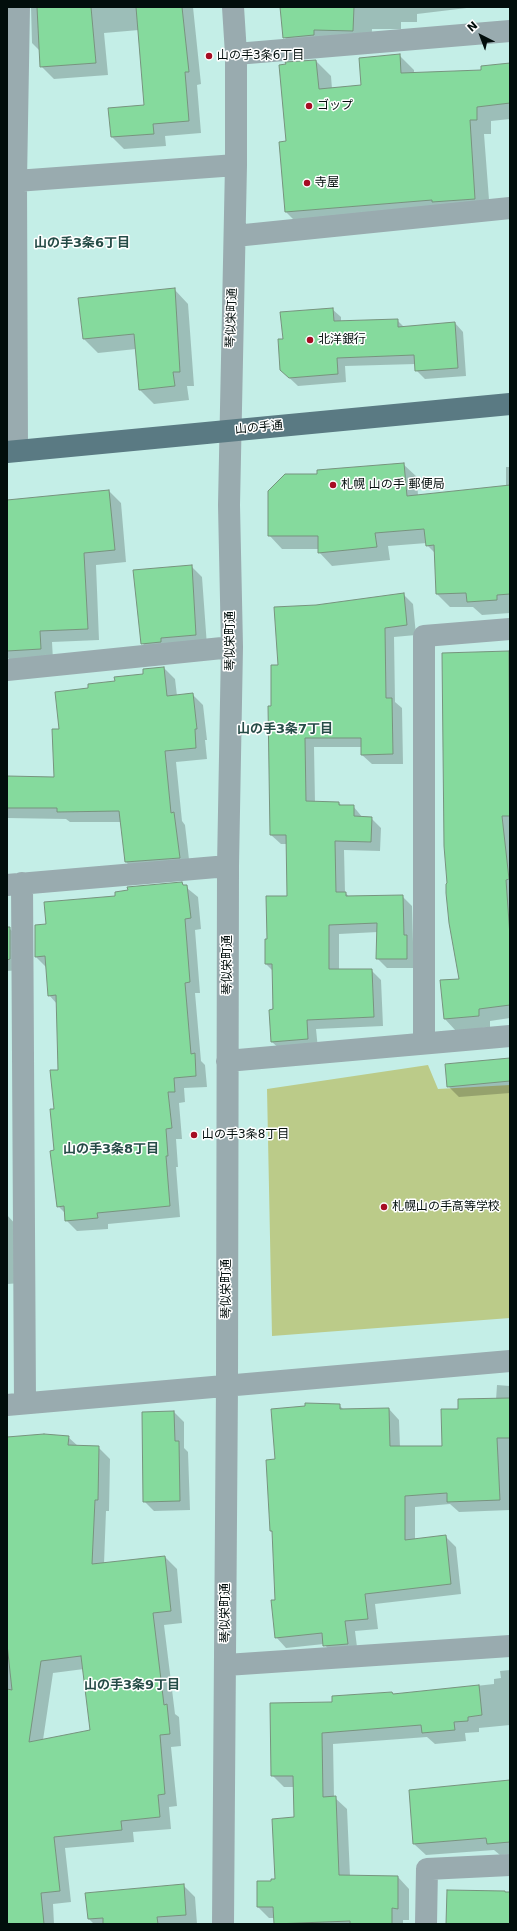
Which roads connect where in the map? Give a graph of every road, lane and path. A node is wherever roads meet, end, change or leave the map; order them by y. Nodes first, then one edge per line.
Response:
1 (19, 7) edge
2 (233, 7) edge
3 (510, 31) edge
4 (236, 54) junction
5 (236, 165) junction
6 (16, 181) junction
7 (510, 208) edge
8 (235, 236) junction
9 (510, 404) edge
10 (229, 431) junction
11 (12, 452) edge
12 (510, 628) edge
13 (232, 647) junction
14 (7, 670) edge
15 (228, 866) junction
16 (15, 884) edge
17 (510, 1036) edge
18 (424, 1043) junction
19 (228, 1061) junction
20 (510, 1361) edge
21 (227, 1385) junction
22 (16, 1404) edge
23 (510, 1646) edge
24 (226, 1665) junction
25 (510, 1865) edge
26 (223, 1924) edge
27 (426, 1924) edge

1 - 6 street
2 - 4 street, 琴似栄町通
3 - 4 street
4 - 5 street, 琴似栄町通
5 - 6 street
5 - 8 street, 琴似栄町通
6 - 11 street
7 - 8 street
8 - 10 street, 琴似栄町通
9 - 10 main road, 山の手通
10 - 11 main road, 山の手通
10 - 13 street, 琴似栄町通
12 - 18 street
13 - 14 street
13 - 15 street, 琴似栄町通
15 - 16 street
15 - 19 street, 琴似栄町通
16 - 22 street
17 - 18 street
18 - 19 street
19 - 21 street, 琴似栄町通
20 - 21 street
21 - 22 street
21 - 24 street, 琴似栄町通
23 - 24 street
24 - 26 street, 琴似栄町通
25 - 27 street

